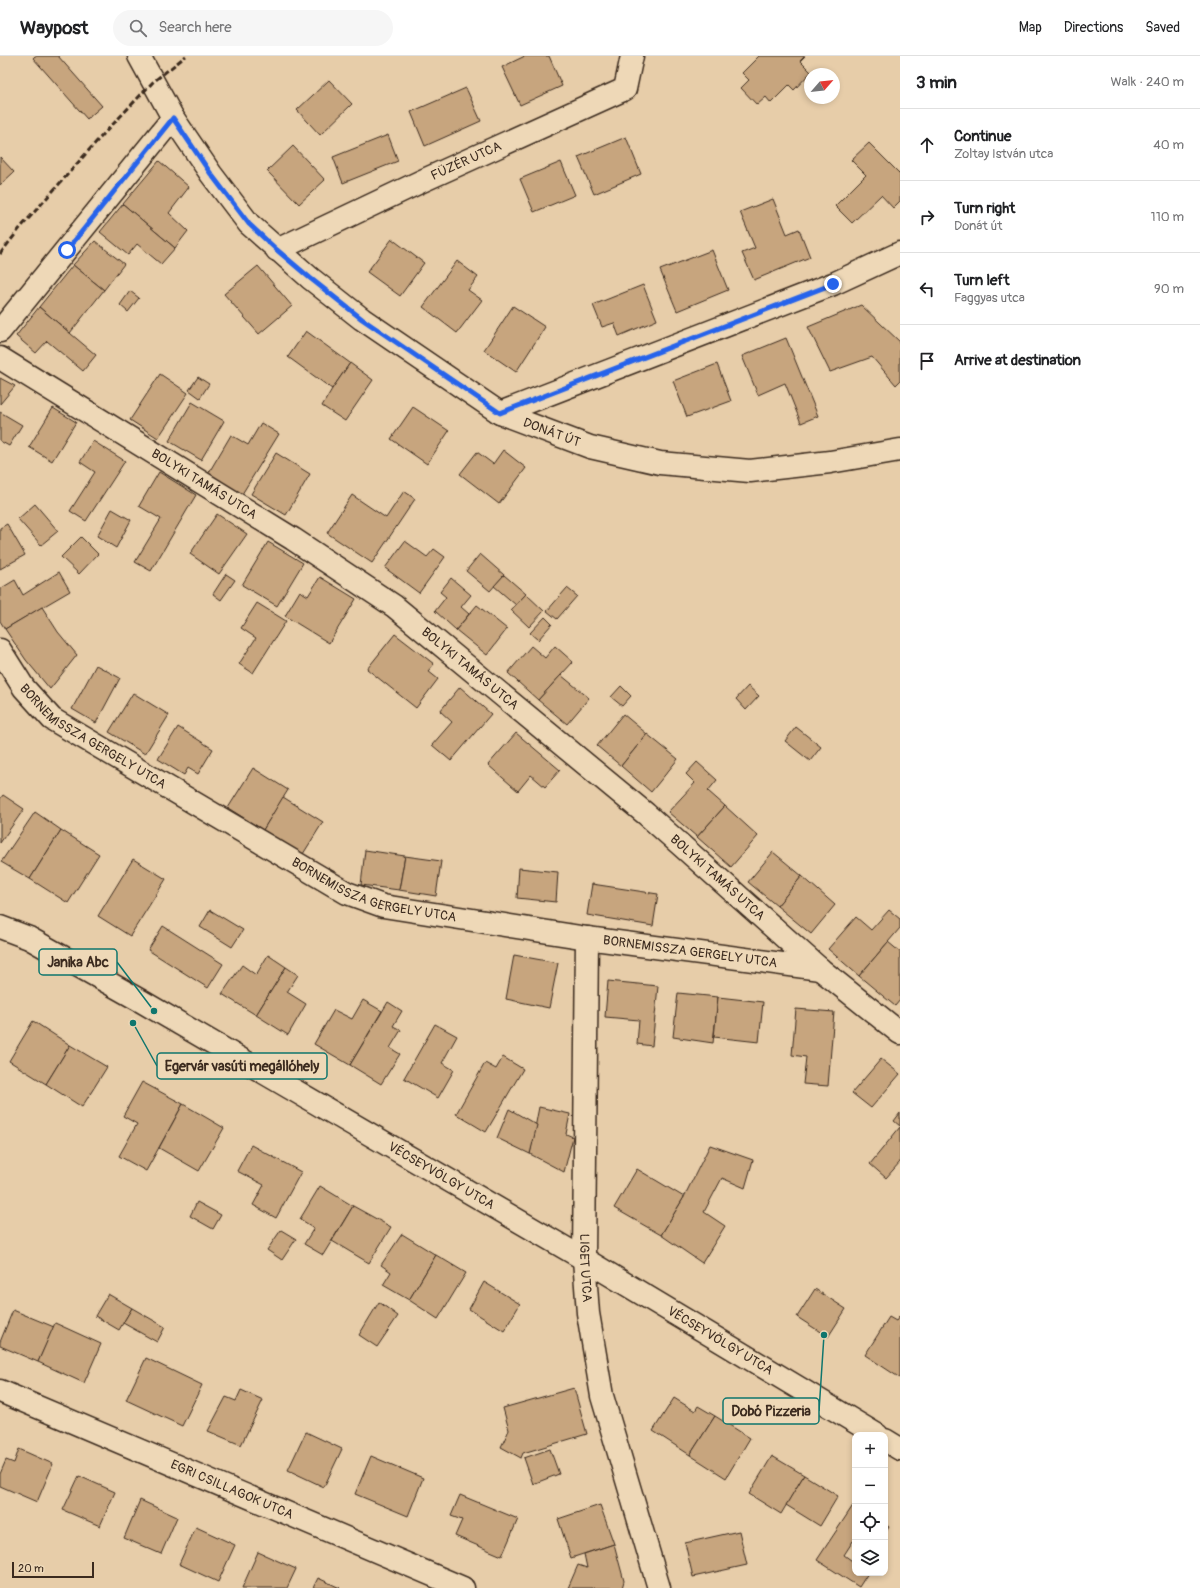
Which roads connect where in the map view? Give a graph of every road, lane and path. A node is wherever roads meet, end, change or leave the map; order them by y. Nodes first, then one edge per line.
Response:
1 (139, 56) edge
2 (632, 56) edge
3 (173, 118) junction
4 (277, 250) junction
5 (900, 253) edge
6 (0, 332) edge
7 (0, 358) edge
8 (500, 413) junction
9 (900, 450) edge
10 (0, 650) edge
11 (0, 927) edge
12 (587, 938) junction
13 (820, 968) junction
14 (900, 1033) edge
15 (584, 1259) junction
16 (0, 1391) edge
17 (872, 1432) edge
18 (888, 1442) edge
19 (900, 1449) edge
20 (463, 1588) edge
21 (659, 1588) edge

1 - 3 street, DONÁT ÚT
2 - 4 street, FÜZÉR UTCA
3 - 4 street, DONÁT ÚT
3 - 6 street
4 - 8 street, DONÁT ÚT
5 - 8 street
7 - 13 street, BOLYKI TAMÁS UTCA
8 - 9 street, DONÁT ÚT
10 - 12 street, BORNEMISSZA GERGELY UTCA
11 - 15 street, VÉCSEYVÖLGY UTCA
12 - 13 street, BORNEMISSZA GERGELY UTCA
12 - 15 street, LIGET UTCA
13 - 14 street, BOLYKI TAMÁS UTCA
15 - 17 street, VÉCSEYVÖLGY UTCA
15 - 21 street, LIGET UTCA
16 - 20 street, EGRI CSILLAGOK UTCA
18 - 19 street

